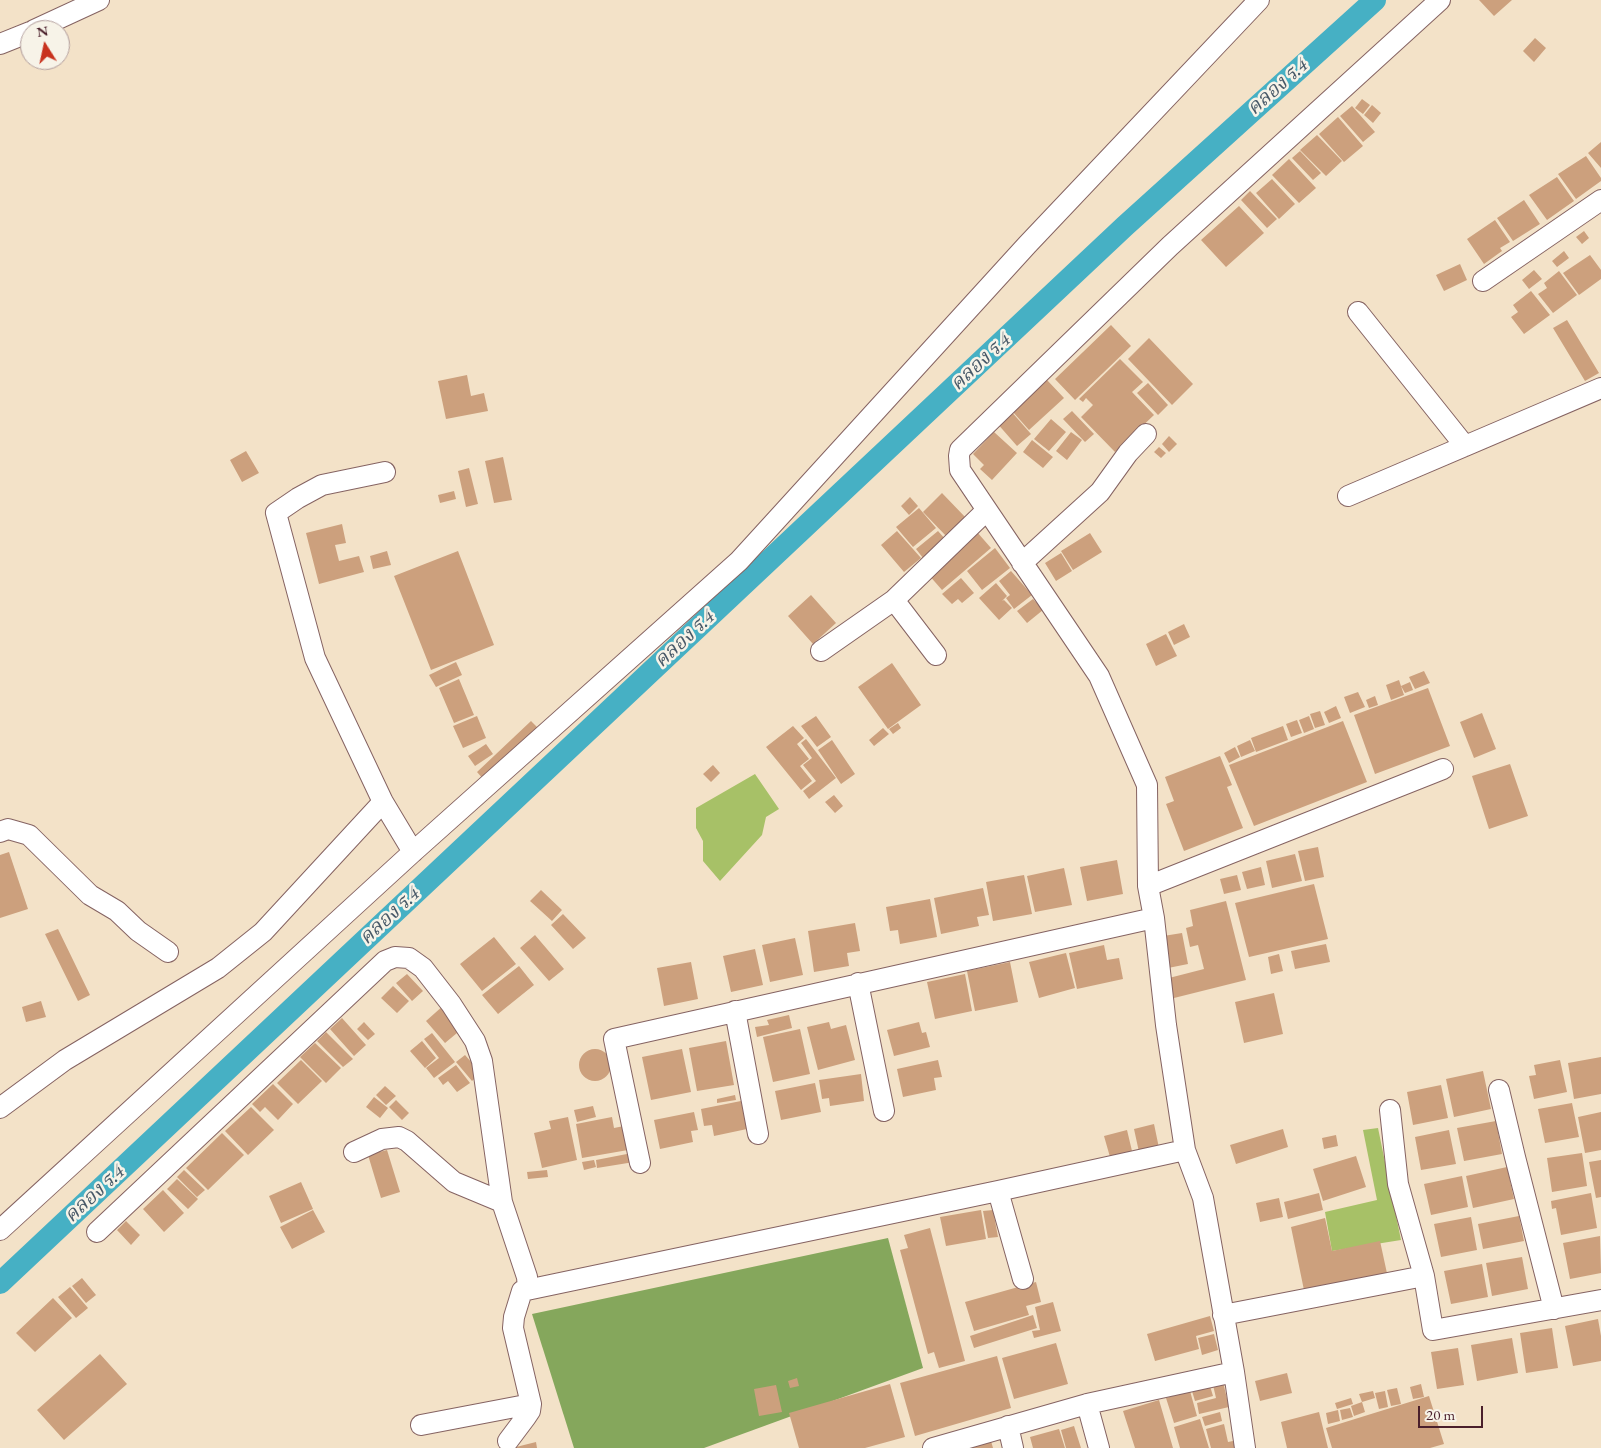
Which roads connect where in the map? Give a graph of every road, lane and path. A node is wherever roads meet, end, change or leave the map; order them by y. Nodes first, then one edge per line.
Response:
1 (99, 0) edge
2 (1259, 0) edge
3 (1440, 0) edge
4 (56, 20) edge
5 (20, 36) edge
6 (0, 44) edge
7 (1601, 200) edge
8 (1484, 280) dead end
9 (1358, 312) dead end
10 (1601, 388) edge
11 (1146, 434) dead end
12 (1465, 446) junction
13 (385, 472) dead end
14 (1348, 496) dead end
15 (987, 510) junction
16 (1022, 563) junction
17 (894, 600) junction
18 (821, 651) dead end
19 (936, 655) dead end
20 (1443, 769) dead end
21 (383, 802) junction
22 (0, 832) edge
23 (413, 852) junction
24 (1148, 886) junction
25 (1154, 918) junction
26 (168, 952) dead end
27 (858, 983) junction
28 (735, 1011) junction
29 (1499, 1090) dead end
30 (0, 1108) edge
31 (1390, 1110) dead end
32 (884, 1111) dead end
33 (758, 1134) dead end
34 (1185, 1150) junction
35 (354, 1152) dead end
36 (640, 1163) dead end
37 (998, 1191) junction
38 (502, 1202) junction
39 (0, 1230) edge
40 (97, 1232) dead end
41 (1424, 1276) junction
42 (1023, 1279) dead end
43 (522, 1291) junction
44 (1601, 1300) edge
45 (1554, 1309) junction
46 (1223, 1315) junction
47 (1234, 1372) junction
48 (531, 1404) junction
49 (1087, 1404) junction
50 (421, 1425) dead end
51 (1008, 1426) junction
52 (508, 1441) dead end
53 (933, 1448) edge
54 (1013, 1448) edge
55 (1099, 1448) edge
56 (1245, 1448) edge

1 - 4 street
2 - 23 street
3 - 15 street
5 - 6 street
7 - 8 street
9 - 12 street
10 - 12 street
11 - 16 street
12 - 14 street
13 - 21 street
15 - 16 street
15 - 17 street
16 - 24 street
17 - 18 street
17 - 19 street
20 - 24 street
21 - 23 street
21 - 30 street
22 - 26 street
23 - 39 street
24 - 25 street
25 - 27 street
25 - 34 street
27 - 28 street
27 - 32 street
28 - 33 street
28 - 36 street
29 - 45 street
31 - 41 street
34 - 37 street
34 - 46 street
35 - 38 street
37 - 42 street
37 - 43 street
38 - 40 street
38 - 43 street
41 - 45 street
41 - 46 street
43 - 48 street
44 - 45 street
46 - 47 street
47 - 49 street
47 - 56 street
48 - 50 street
48 - 52 street
49 - 51 street
49 - 55 street
51 - 53 street
51 - 54 street

